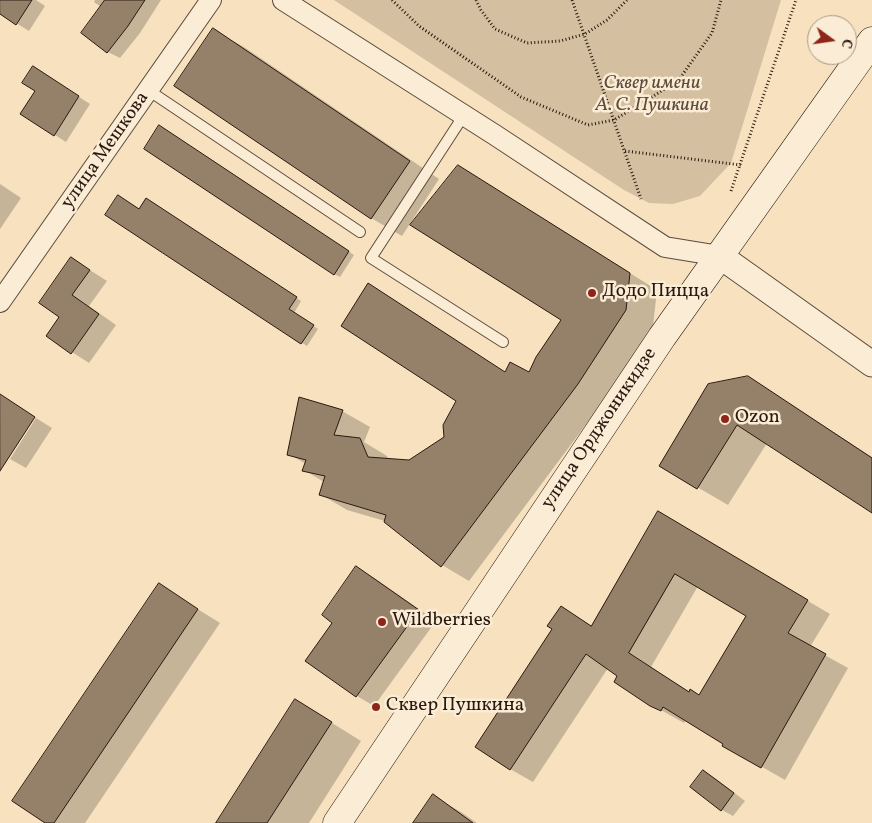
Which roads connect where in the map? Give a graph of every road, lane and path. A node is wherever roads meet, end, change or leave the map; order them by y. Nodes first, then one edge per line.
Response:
1 (211, 0) edge
2 (283, 0) edge
3 (392, 0) edge
4 (476, 0) edge
5 (572, 0) edge
6 (626, 0) edge
7 (721, 0) edge
8 (796, 0) edge
9 (586, 34) junction
10 (872, 41) edge
11 (148, 90) junction
12 (464, 115) junction
13 (614, 120) junction
14 (625, 151) junction
15 (741, 165) junction
16 (730, 195) dead end
17 (642, 199) dead end
18 (360, 232) dead end
19 (720, 256) junction
20 (0, 302) edge
21 (503, 342) dead end
22 (872, 364) edge
23 (336, 823) edge

1 - 11 street, улица Мешкова
2 - 12 street
3 - 13 path
4 - 9 path
5 - 9 path
6 - 9 path
7 - 13 path
8 - 15 path
9 - 13 path
10 - 19 main road, улица Орджоникидзе
11 - 18 lane
11 - 20 street, улица Мешкова
12 - 19 street
12 - 21 lane
13 - 14 path
14 - 15 path
14 - 17 path
15 - 16 path
19 - 22 street
19 - 23 main road, улица Орджоникидзе

